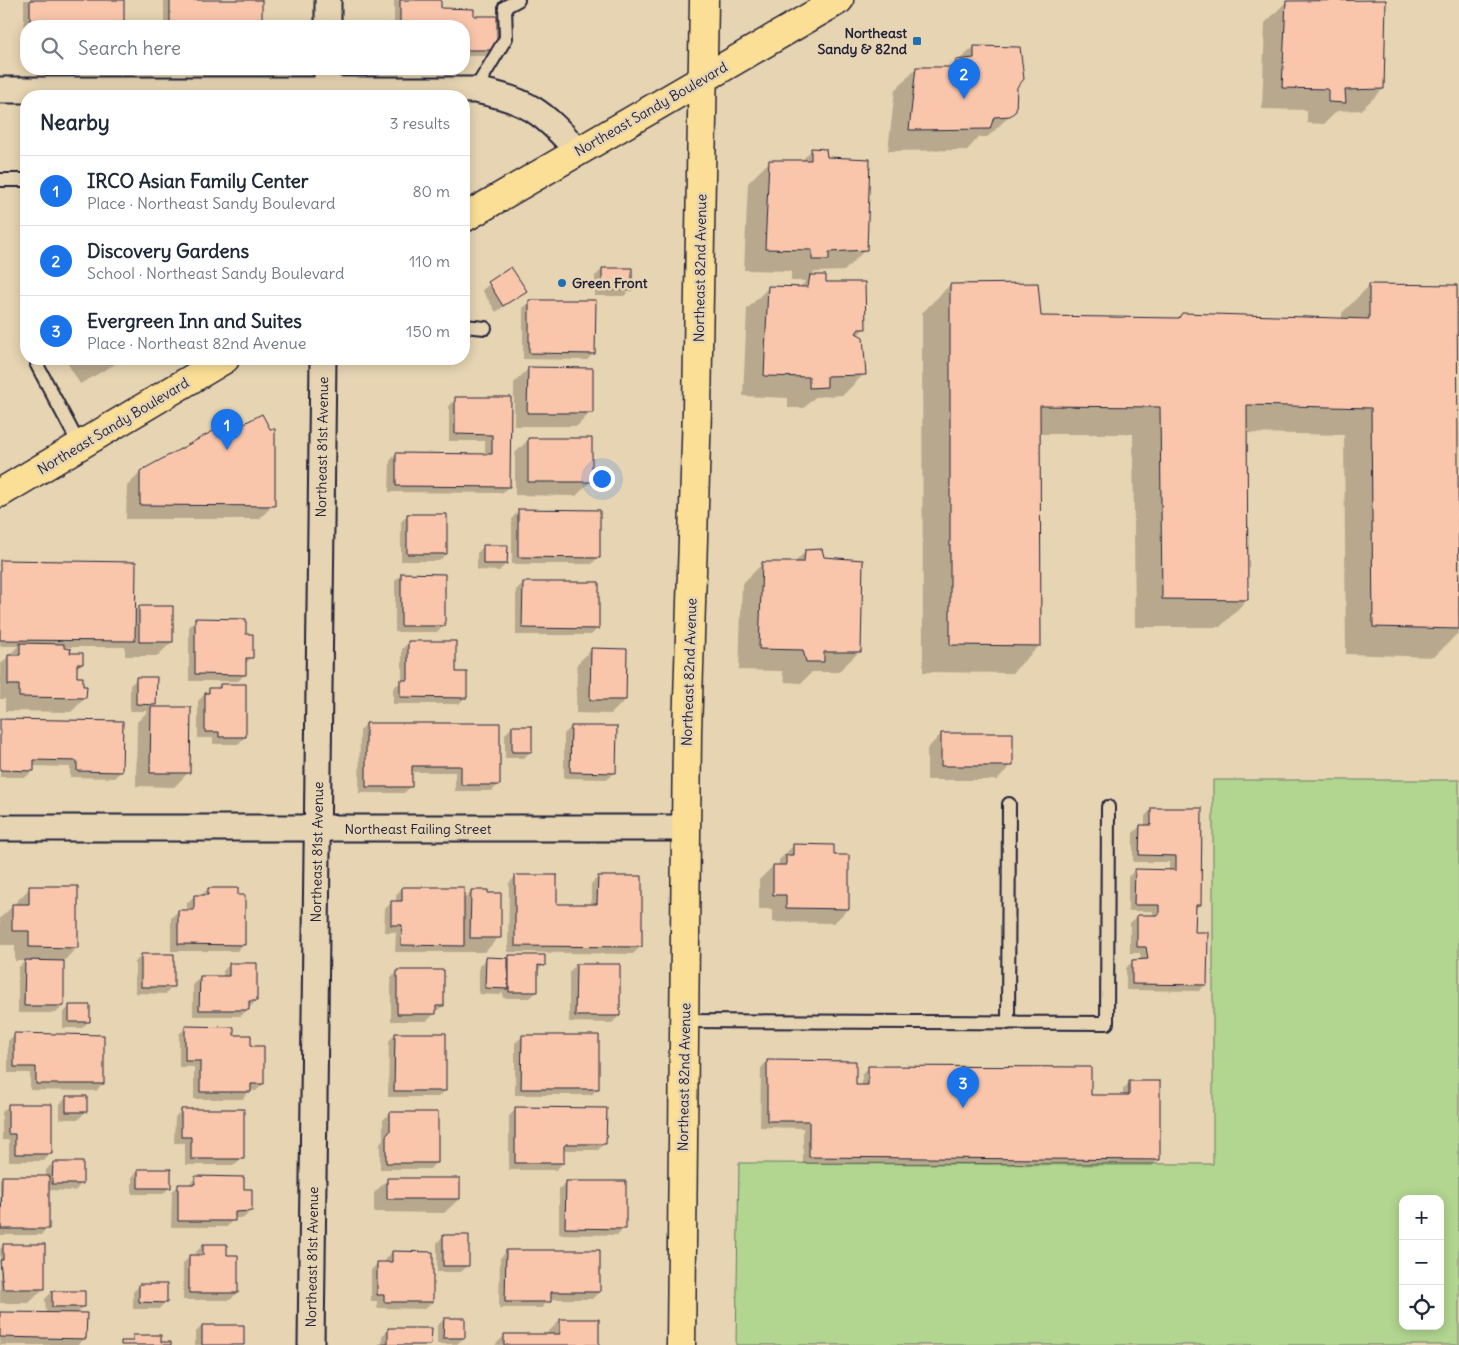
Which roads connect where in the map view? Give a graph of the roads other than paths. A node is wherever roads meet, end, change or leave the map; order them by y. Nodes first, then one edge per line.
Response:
1 (328, 0) edge
2 (518, 0) edge
3 (704, 0) edge
4 (839, 0) edge
5 (328, 20) edge
6 (702, 79) junction
7 (327, 85) edge
8 (0, 90) edge
9 (20, 90) edge
10 (276, 90) edge
11 (475, 90) junction
12 (578, 152) junction
13 (0, 180) edge
14 (20, 180) edge
15 (470, 215) edge
16 (470, 327) edge
17 (485, 328) dead end
18 (37, 365) edge
19 (216, 365) edge
20 (323, 365) edge
21 (80, 446) junction
22 (0, 493) edge
23 (1009, 804) dead end
24 (1108, 807) dead end
25 (0, 828) edge
26 (686, 828) junction
27 (317, 829) junction
28 (685, 1021) junction
29 (1008, 1023) junction
30 (311, 1345) edge
31 (681, 1345) edge

1 - 5 street
2 - 11 lane
3 - 6 main road, Northeast 82nd Avenue
4 - 6 main road, Northeast Sandy Boulevard
6 - 12 main road, Northeast Sandy Boulevard
6 - 26 main road, Northeast 82nd Avenue
7 - 10 street
7 - 11 street
8 - 9 street
11 - 12 street
12 - 15 main road, Northeast Sandy Boulevard
13 - 14 lane
16 - 17 lane
18 - 21 lane
19 - 21 main road, Northeast Sandy Boulevard
20 - 27 street, Northeast 81st Avenue
21 - 22 main road, Northeast Sandy Boulevard
23 - 29 lane
24 - 29 lane
25 - 27 street, Northeast Failing Street
26 - 27 street, Northeast Failing Street
26 - 28 main road, Northeast 82nd Avenue
27 - 30 street, Northeast 81st Avenue
28 - 29 lane
28 - 31 main road, Northeast 82nd Avenue

